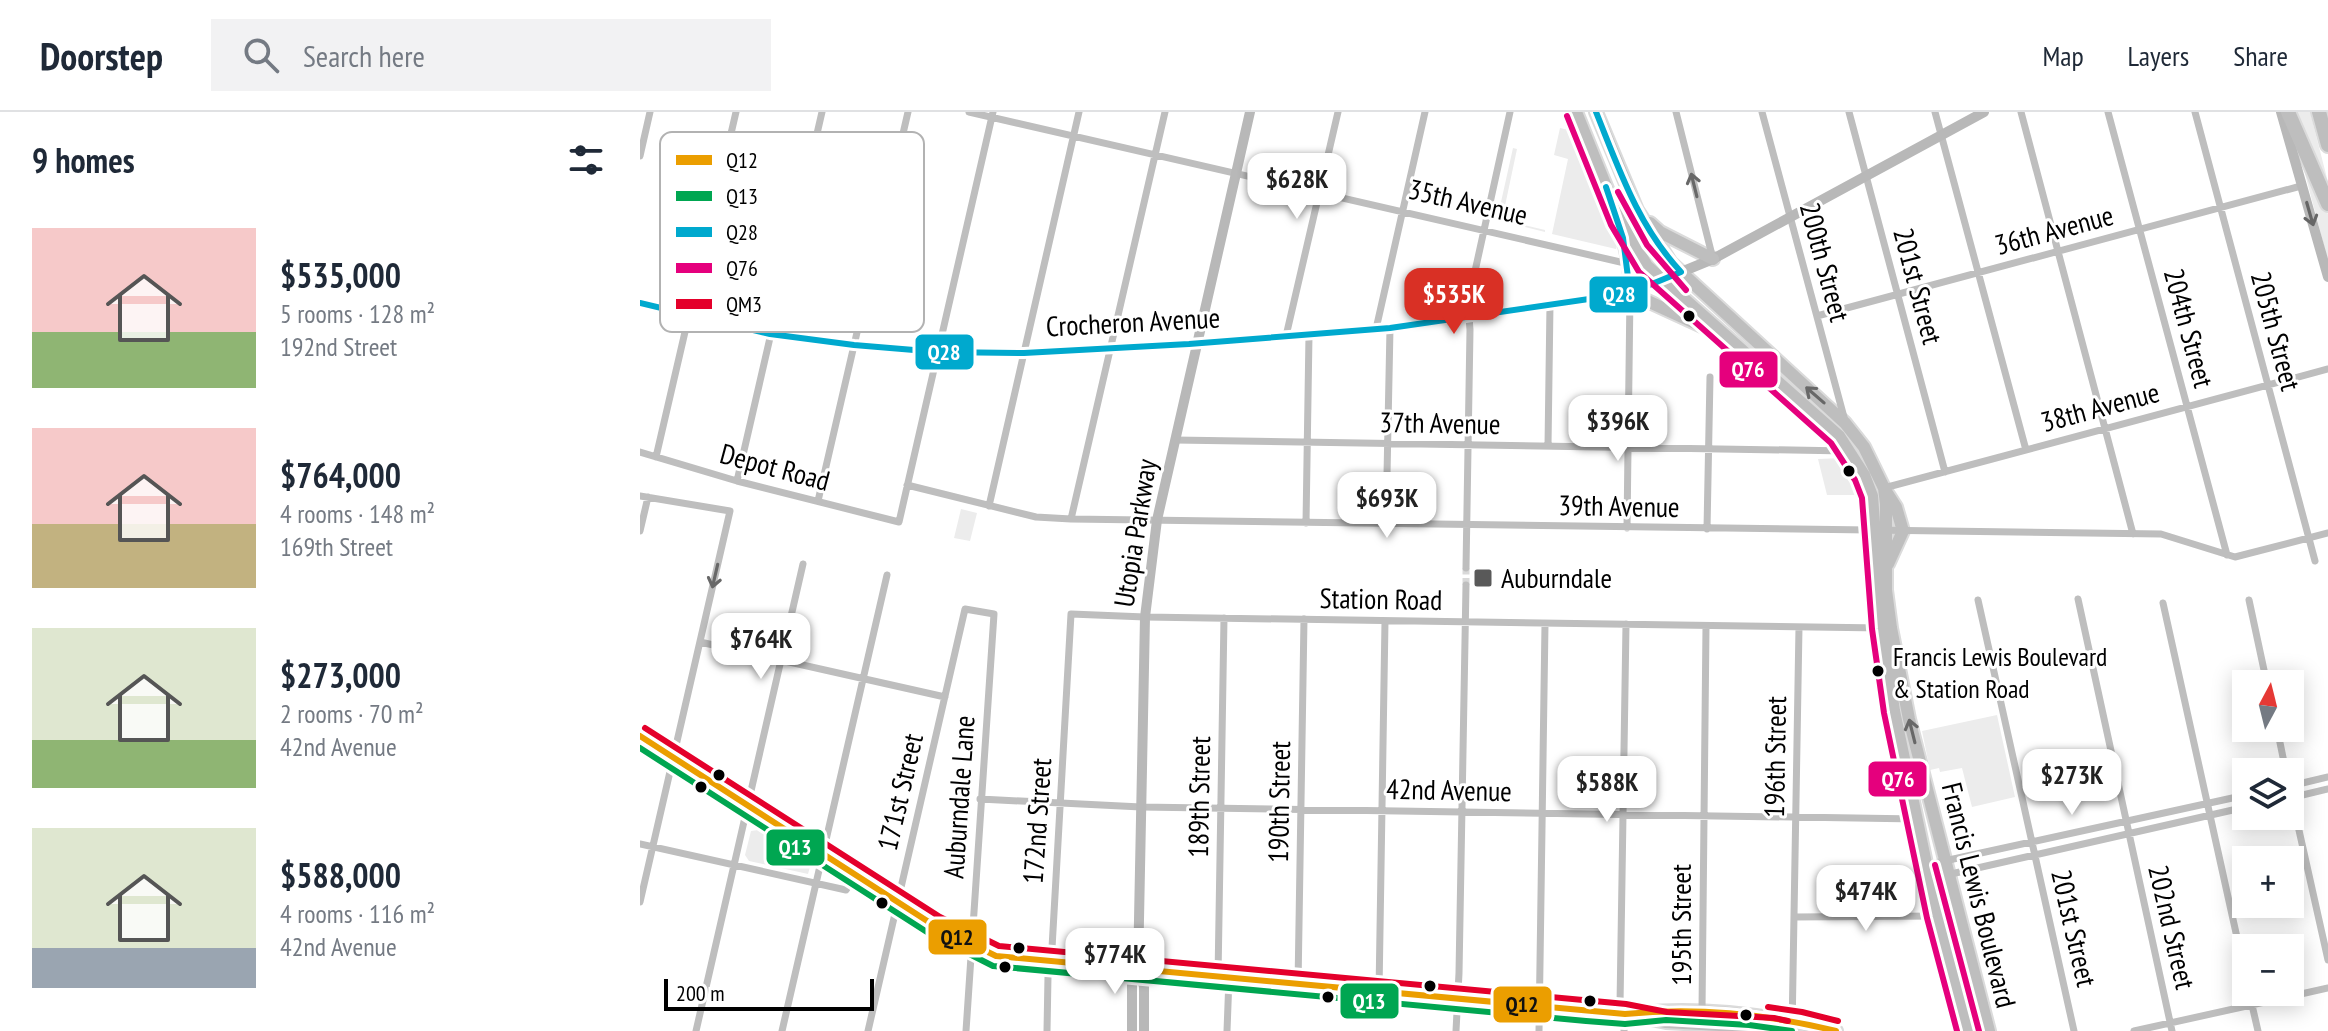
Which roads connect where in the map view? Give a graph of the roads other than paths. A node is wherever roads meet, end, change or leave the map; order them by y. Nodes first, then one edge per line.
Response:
1 (650, 112) edge
2 (736, 112) edge
3 (822, 112) edge
4 (908, 112) edge
5 (969, 112) edge
6 (1079, 112) edge
7 (1165, 112) edge
8 (1250, 112) edge
9 (1338, 112) edge
10 (1425, 112) edge
11 (1510, 112) edge
12 (1576, 112) edge
13 (1596, 112) edge
14 (1676, 112) edge
15 (1762, 112) edge
16 (1849, 112) edge
17 (1935, 112) edge
18 (1984, 112) edge
19 (2021, 112) edge
20 (2108, 112) edge
21 (2195, 112) edge
22 (2281, 112) edge
23 (2288, 112) edge
24 (2319, 112) edge
25 (993, 115) edge
26 (731, 132) edge
27 (817, 132) edge
28 (903, 132) edge
29 (1073, 136) junction
30 (1941, 136) junction
31 (2328, 145) edge
32 (1155, 155) junction
33 (640, 156) edge
34 (1236, 173) junction
35 (1866, 177) junction
36 (2301, 186) junction
37 (1319, 193) junction
38 (2328, 204) edge
39 (2221, 208) junction
40 (1637, 210) junction
41 (1402, 212) junction
42 (1790, 218) junction
43 (1620, 221) junction
44 (1484, 230) junction
45 (2141, 230) junction
46 (2059, 251) junction
47 (1713, 259) junction
48 (1629, 264) junction
49 (1681, 272) junction
50 (1979, 273) junction
51 (2328, 277) edge
52 (1663, 280) junction
53 (1630, 293) junction
54 (1898, 294) junction
55 (640, 303) edge
56 (1550, 304) junction
57 (660, 308) edge
58 (1468, 316) junction
59 (1817, 316) junction
60 (1390, 328) junction
61 (1376, 329) junction
62 (685, 332) edge
63 (761, 332) edge
64 (857, 332) edge
65 (770, 334) junction
66 (1309, 335) junction
67 (1286, 336) junction
68 (1733, 340) junction
69 (1198, 343) junction
70 (854, 345) junction
71 (1110, 348) junction
72 (938, 352) junction
73 (1024, 353) junction
74 (2328, 369) edge
75 (1710, 377) dead end
76 (2268, 385) junction
77 (2187, 407) junction
78 (1845, 423) junction
79 (2107, 428) junction
80 (1175, 440) junction
81 (1307, 443) junction
82 (1388, 444) junction
83 (1468, 445) junction
84 (1548, 446) junction
85 (1629, 448) junction
86 (1709, 449) junction
87 (2026, 450) junction
88 (1849, 451) junction
89 (640, 452) edge
90 (656, 457) junction
91 (1945, 472) junction
92 (737, 481) junction
93 (907, 485) junction
94 (1884, 488) junction
95 (644, 496) edge
96 (818, 501) junction
97 (989, 506) junction
98 (1071, 519) junction
99 (1157, 520) junction
100 (1306, 523) junction
101 (1386, 524) junction
102 (1467, 526) junction
103 (1627, 528) junction
104 (1707, 529) junction
105 (640, 531) edge
106 (1880, 531) junction
107 (1903, 531) junction
108 (2328, 533) edge
109 (2133, 534) junction
110 (2309, 538) junction
111 (2227, 555) junction
112 (2315, 561) dead end
113 (803, 564) dead end
114 (1887, 567) junction
115 (1466, 568) tunnel mouth
116 (887, 575) dead end
117 (1466, 585) tunnel mouth
118 (2078, 599) dead end
119 (1978, 600) dead end
120 (2249, 600) dead end
121 (2163, 603) dead end
122 (994, 614) joint
123 (1071, 614) joint
124 (1145, 617) junction
125 (1224, 618) junction
126 (1304, 619) junction
127 (1385, 621) junction
128 (1465, 622) junction
129 (1545, 624) junction
130 (1626, 624) junction
131 (1706, 626) junction
132 (1799, 627) junction
133 (1882, 628) junction
134 (700, 642) junction
135 (781, 660) junction
136 (2264, 670) edge
137 (863, 679) junction
138 (945, 697) junction
139 (640, 736) edge
140 (674, 757) junction
141 (2328, 777) edge
142 (2304, 787) edge
143 (2328, 789) edge
144 (2304, 792) edge
145 (2232, 798) edge
146 (980, 799) junction
147 (1060, 804) junction
148 (2208, 804) junction
149 (748, 805) junction
150 (1141, 807) junction
151 (1221, 808) junction
152 (1301, 809) junction
153 (1381, 810) junction
154 (2232, 810) edge
155 (1462, 812) junction
156 (1542, 813) junction
157 (1623, 814) junction
158 (1703, 815) junction
159 (2210, 815) junction
160 (1796, 817) junction
161 (1917, 819) junction
162 (2126, 822) junction
163 (2298, 830) edge
164 (2129, 834) junction
165 (2032, 842) junction
166 (640, 844) edge
167 (653, 847) junction
168 (823, 853) junction
169 (2035, 855) junction
170 (1945, 861) junction
171 (734, 865) junction
172 (1926, 865) junction
173 (856, 875) junction
174 (1948, 875) junction
175 (1929, 879) junction
176 (816, 883) junction
177 (640, 902) edge
178 (898, 902) junction
179 (1937, 916) junction
180 (1794, 917) junction
181 (2236, 934) edge
182 (971, 945) junction
183 (2328, 960) edge
184 (1050, 962) junction
185 (1138, 970) junction
186 (1950, 972) junction
187 (1223, 978) junction
188 (1298, 985) junction
189 (2328, 988) edge
190 (1379, 992) junction
191 (2304, 993) edge
192 (1458, 999) junction
193 (2248, 1006) edge
194 (2252, 1006) edge
195 (1540, 1007) junction
196 (1625, 1014) junction
197 (1705, 1022) edge
198 (1792, 1026) edge
199 (2172, 1027) edge
200 (696, 1031) edge
201 (782, 1031) edge
202 (868, 1031) edge
203 (966, 1031) edge
204 (1047, 1031) edge
205 (1132, 1031) edge
206 (1144, 1031) edge
207 (1227, 1031) edge
208 (1456, 1031) edge
209 (1539, 1031) edge
210 (1624, 1031) edge
211 (1836, 1031) edge
212 (1967, 1031) edge
213 (1979, 1031) edge
214 (1989, 1031) edge
215 (2074, 1031) edge
216 (2134, 1031) edge
217 (2258, 1031) edge

1 - 33 street
2 - 26 street
3 - 27 street
4 - 28 street
5 - 25 street, 35th Avenue
6 - 29 street
7 - 32 street
8 - 34 street, Utopia Parkway
9 - 37 street
10 - 41 street
11 - 44 street
12 - 43 main road, Francis Lewis Boulevard
13 - 40 main road, Francis Lewis Boulevard
47 -> 14 street
15 - 42 street, 200th Street
16 - 35 street, 201st Street
17 - 30 street
18 - 30 street
19 - 46 street
20 - 45 street, 204th Street
21 - 39 street, 205th Street
22 - 36 street
23 - 38 highway
24 - 31 highway
25 - 29 street, 35th Avenue
25 - 72 street
29 - 32 street, 35th Avenue
29 - 73 street
30 - 35 street
30 - 50 street
32 - 34 street, 35th Avenue
32 - 71 street
34 - 37 street, 35th Avenue
34 - 69 street, Utopia Parkway
35 - 42 street
35 - 54 street, 201st Street
36 - 39 street, 36th Avenue
36 -> 51 street
37 - 41 street, 35th Avenue
37 - 67 street
39 - 45 street, 36th Avenue
39 - 76 street, 205th Street
40 - 47 main road
40 - 49 main road, Francis Lewis Boulevard
41 - 44 street, 35th Avenue
41 - 61 street
42 - 47 street
42 - 59 street, 200th Street
43 - 48 main road
43 - 52 main road, Francis Lewis Boulevard
44 - 48 street, 35th Avenue
44 - 58 street
45 - 46 street, 36th Avenue
45 - 77 street, 204th Street
46 - 50 street, 36th Avenue
46 - 79 street
47 - 49 street
48 - 53 main road
49 - 52 street
78 -> 49 main road, Francis Lewis Boulevard
50 - 54 street, 36th Avenue
50 - 87 street
52 - 53 street
52 - 68 main road, Francis Lewis Boulevard
53 - 56 street, Crocheron Avenue
53 - 68 main road
53 - 85 street
54 - 59 street, 36th Avenue
54 - 91 street, 201st Street
55 - 57 street, Crocheron Avenue
56 - 58 street, Crocheron Avenue
56 - 84 street
58 - 60 street, Crocheron Avenue
58 - 83 street
59 - 78 street, 200th Street
60 - 61 street, Crocheron Avenue
60 - 82 street
61 - 66 street, Crocheron Avenue
62 - 90 street
63 - 65 street, Crocheron Avenue
64 - 70 street
65 - 70 street, Crocheron Avenue
65 - 92 street
66 - 67 street, Crocheron Avenue
66 - 81 street
67 - 69 street, Crocheron Avenue
68 - 88 main road, Francis Lewis Boulevard
69 - 71 street, Crocheron Avenue
69 - 80 street, Utopia Parkway
70 - 72 street, Crocheron Avenue
70 - 96 street
71 - 73 street, Crocheron Avenue
71 - 98 street
72 - 73 street, Crocheron Avenue
72 - 93 street
73 - 97 street
74 - 76 street, 38th Avenue
75 - 86 street
76 - 77 street, 38th Avenue
76 - 110 street, 205th Street
77 - 79 street, 38th Avenue
77 - 111 street, 204th Street
78 - 94 main road, Francis Lewis Boulevard
79 - 87 street, 38th Avenue
79 - 109 street
80 - 81 street, 37th Avenue
80 - 99 street, Utopia Parkway
81 - 82 street, 37th Avenue
81 - 100 street
82 - 83 street, 37th Avenue
82 - 101 street
83 - 84 street, 37th Avenue
83 - 102 street
84 - 85 street, 37th Avenue
85 - 86 street, 37th Avenue
85 - 103 street
86 - 88 street, 37th Avenue
86 - 104 street
87 - 91 street, 38th Avenue
88 - 106 main road, Francis Lewis Boulevard
89 - 90 street, Depot Road
90 - 92 street, Depot Road
91 - 94 street, 38th Avenue
92 - 96 street, Depot Road
93 - 96 street, Depot Road
93 - 97 street, 39th Avenue
94 - 106 main road, Francis Lewis Boulevard
94 - 107 main road
95 - 105 street
95 -> 134 street
97 - 98 street, 39th Avenue
98 - 99 street, 39th Avenue
99 - 100 street, 39th Avenue
99 - 124 street, Utopia Parkway
100 - 101 street, 39th Avenue
101 - 102 street, 39th Avenue
102 - 103 street, 39th Avenue
102 - 115 street
103 - 104 street, 39th Avenue
104 - 106 street, 39th Avenue
106 - 107 street, 39th Avenue
106 - 114 main road, Francis Lewis Boulevard
106 - 133 main road, Francis Lewis Boulevard
107 - 109 street, 39th Avenue
107 - 114 main road
108 - 110 street, 39th Avenue
109 - 111 street, 39th Avenue
110 - 111 street, 39th Avenue
110 - 112 street, 205th Street
113 - 135 street
170 -> 114 main road, Francis Lewis Boulevard
116 - 137 street
117 - 128 street
118 - 162 street, 202nd Street
119 - 165 street, 201st Street
120 - 136 street
121 - 148 street
122 - 138 street, 171st Street
122 - 146 street, Auburndale Lane
123 - 124 street, Station Road
123 - 147 street, 172nd Street
124 - 125 street, Station Road
124 - 150 street, Utopia Parkway
125 - 126 street, Station Road
125 - 151 street, 189th Street
126 - 127 street, Station Road
126 - 152 street, 190th Street
127 - 128 street, Station Road
127 - 153 street
128 - 129 street, Station Road
128 - 155 street
129 - 130 street, Station Road
129 - 156 street
130 - 131 street, Station Road
130 - 157 street
131 - 132 street, Station Road
131 - 158 street, 195th Street
132 - 133 street, Station Road
132 - 160 street, 196th Street
133 - 161 main road, Francis Lewis Boulevard
134 - 135 street
134 - 140 street
135 - 137 street
135 - 149 street
137 - 138 street
137 - 168 street
138 - 178 street, 171st Street
139 - 140 main road
140 - 149 main road
140 - 167 street
141 - 142 street
143 - 144 street
145 - 148 street
146 - 147 street, 42nd Avenue
146 - 182 street, Auburndale Lane
147 - 150 street, 42nd Avenue
147 - 184 street, 172nd Street
148 - 159 street
148 - 162 street
149 - 168 main road
149 - 171 street
150 - 151 street, 42nd Avenue
150 - 185 street, Utopia Parkway
151 - 152 street, 42nd Avenue
151 - 187 street, 189th Street
152 - 153 street, 42nd Avenue
152 - 188 street, 190th Street
153 - 155 street, 42nd Avenue
153 - 190 street
154 - 159 street
155 - 156 street, 42nd Avenue
155 - 192 street
156 - 157 street, 42nd Avenue
156 - 195 street
157 - 158 street, 42nd Avenue
157 - 196 street
158 - 160 street, 42nd Avenue
158 - 197 street, 195th Street
159 - 164 street
159 - 181 street
160 - 161 street, 42nd Avenue
160 - 180 street, 196th Street
161 - 172 main road, Francis Lewis Boulevard
162 - 164 street, 202nd Street
162 - 165 street
163 - 183 street
164 - 169 street
164 - 199 street, 202nd Street
165 - 169 street, 201st Street
165 - 170 street
166 - 167 street
167 - 171 street
167 - 177 street
168 - 173 main road
168 - 176 street
169 - 174 street
169 - 215 street, 201st Street
170 - 172 street
170 - 174 main road, Francis Lewis Boulevard
171 - 176 street
171 - 200 street
172 - 175 main road, Francis Lewis Boulevard
173 - 176 street
173 - 178 main road
174 - 175 street
174 - 214 main road, Francis Lewis Boulevard
175 - 179 main road, Francis Lewis Boulevard
176 - 201 street
178 - 182 main road
178 - 202 street, 171st Street
179 - 180 street
179 - 186 main road, Francis Lewis Boulevard
180 - 198 street, 196th Street
182 - 184 main road
182 - 203 street, Auburndale Lane
184 - 185 main road
184 - 204 street, 172nd Street
185 - 187 main road
185 - 205 street, Utopia Parkway
185 - 206 street, Utopia Parkway
186 - 212 main road, Francis Lewis Boulevard
186 - 213 main road
187 - 188 main road
187 - 207 street, 189th Street
188 - 190 main road
189 - 191 street
190 - 192 main road
192 - 195 main road
192 - 208 street
193 - 199 street
194 - 217 street
195 - 196 main road
195 - 209 street
196 - 197 main road
196 - 210 street
197 - 198 main road
197 - 198 main road
198 - 211 main road
199 - 216 street

